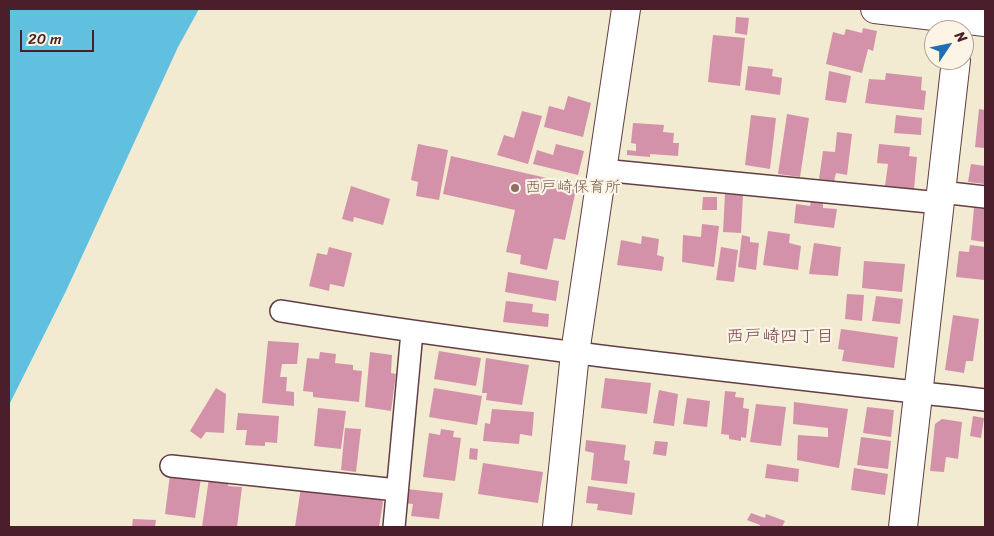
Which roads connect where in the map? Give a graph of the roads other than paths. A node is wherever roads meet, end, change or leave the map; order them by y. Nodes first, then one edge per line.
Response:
1 (626, 9) edge
2 (875, 9) edge
3 (966, 20) edge
4 (955, 70) edge
5 (602, 170) junction
6 (940, 198) junction
7 (985, 198) edge
8 (281, 311) dead end
9 (412, 332) junction
10 (575, 353) junction
11 (919, 392) junction
12 (985, 400) edge
13 (171, 466) dead end
14 (398, 490) junction
15 (394, 527) edge
16 (557, 527) edge
17 (903, 527) edge

1 - 5 street
2 - 3 street
4 - 6 street
5 - 6 street
5 - 10 street
6 - 7 street
6 - 11 street
8 - 9 street
9 - 10 street
9 - 14 street
10 - 11 street
10 - 16 street
11 - 12 street
11 - 17 street
13 - 14 street
14 - 15 street

